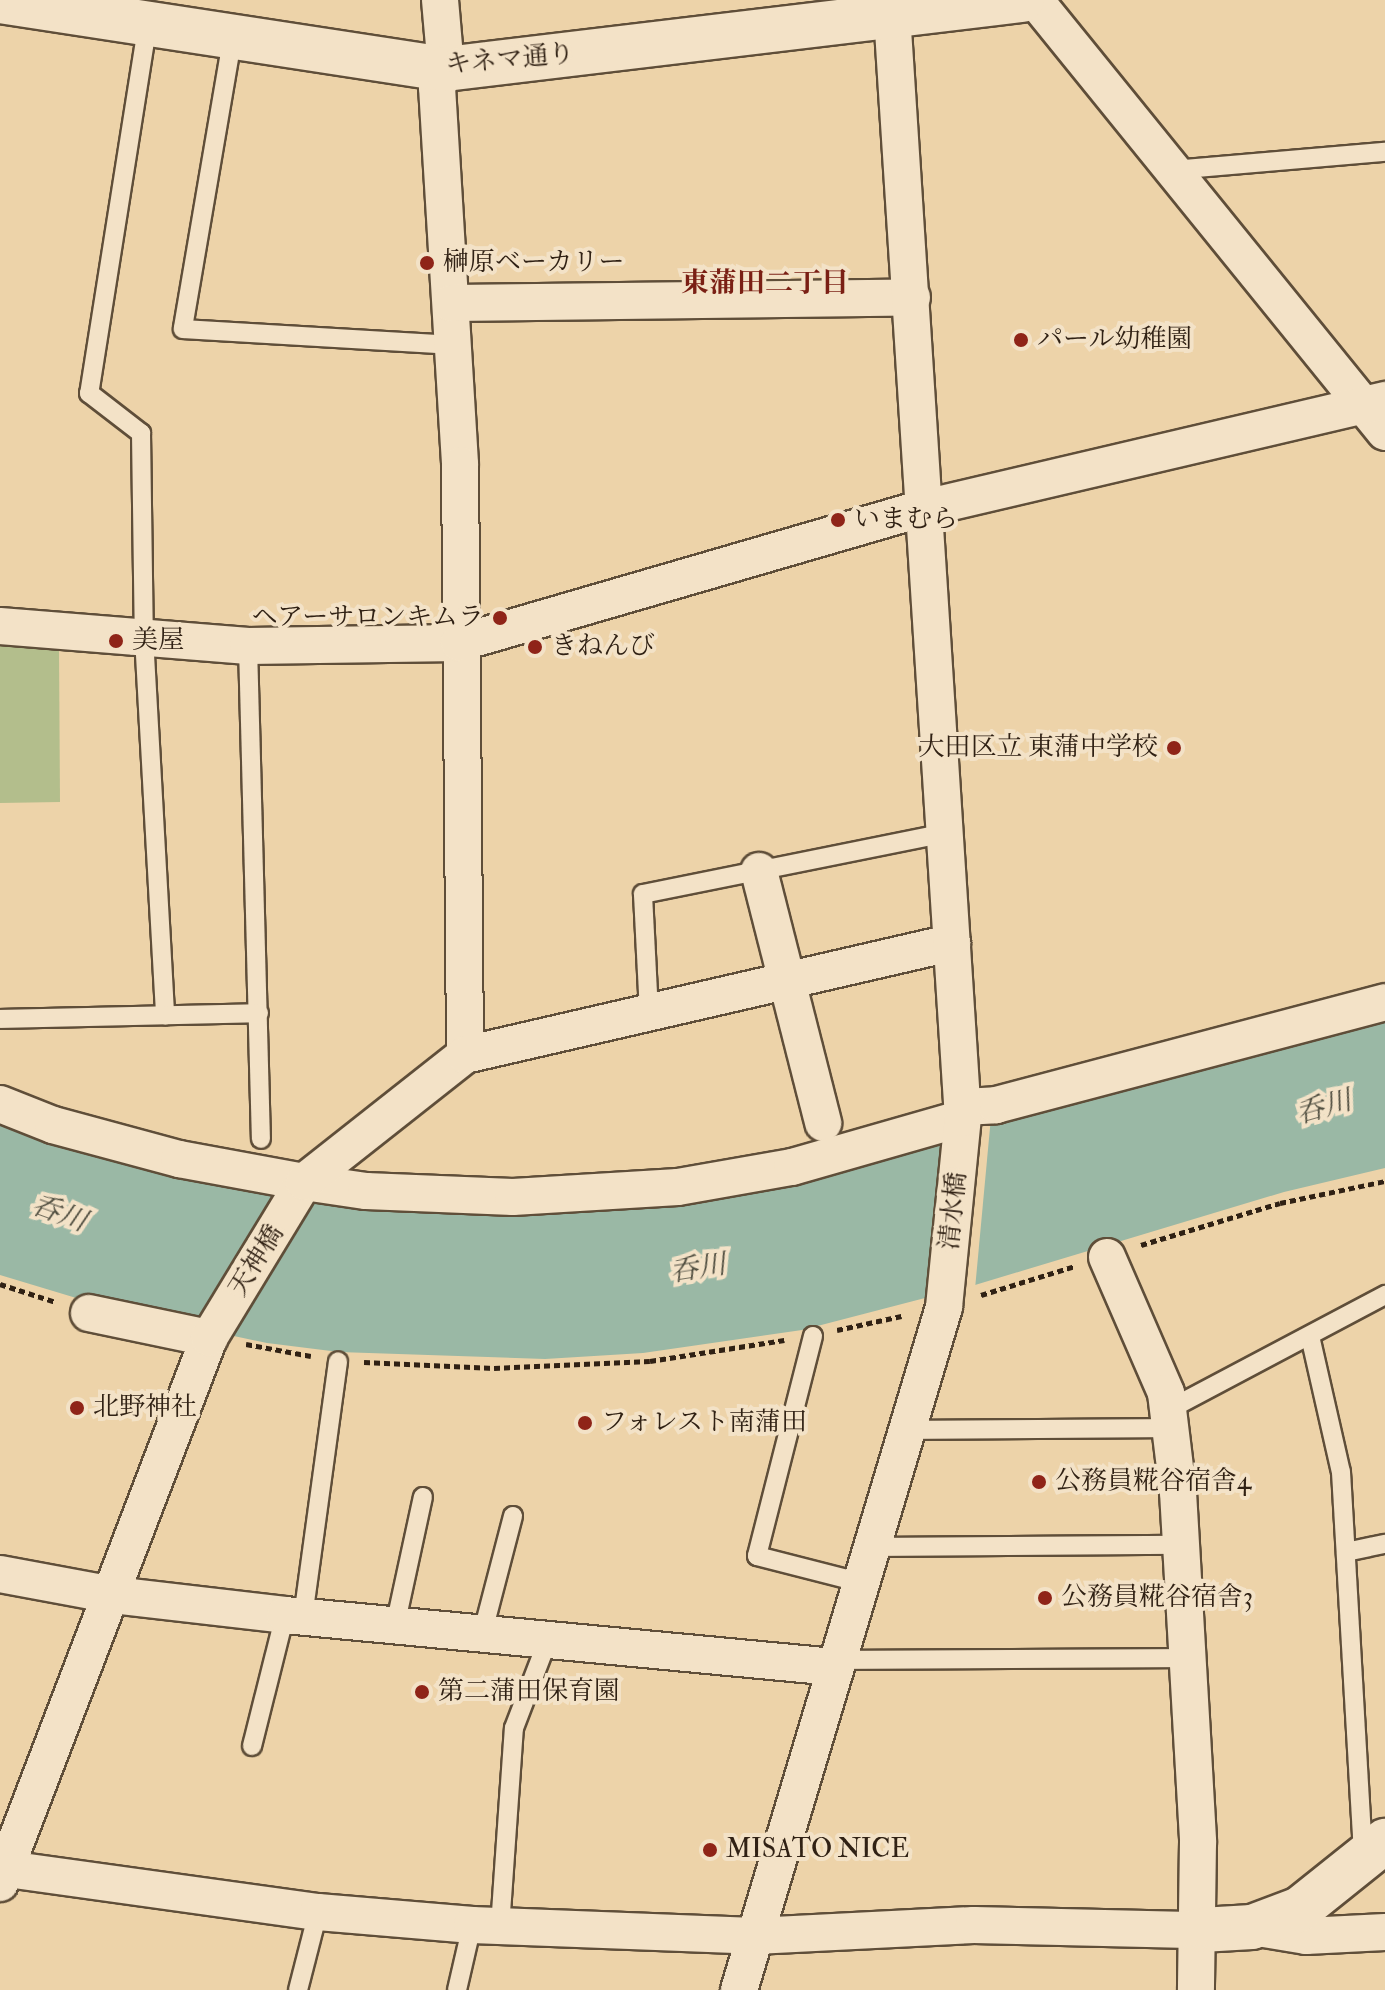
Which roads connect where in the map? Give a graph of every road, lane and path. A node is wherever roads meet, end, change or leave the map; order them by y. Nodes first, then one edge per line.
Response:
1 (440, 0) edge
2 (1022, 0) edge
3 (1035, 0) edge
4 (28, 3) edge
5 (892, 15) junction
6 (148, 22) junction
7 (233, 35) junction
8 (446, 69) junction
9 (1385, 152) edge
10 (1173, 170) junction
11 (912, 297) junction
12 (451, 303) junction
13 (454, 345) junction
14 (1372, 402) edge
15 (1385, 432) edge
16 (925, 508) junction
17 (0, 626) edge
18 (144, 637) junction
19 (459, 643) junction
20 (248, 646) junction
21 (945, 833) junction
22 (759, 871) junction
23 (952, 943) junction
24 (783, 982) junction
25 (1385, 1002) edge
26 (259, 1013) junction
27 (649, 1013) junction
28 (165, 1015) junction
29 (0, 1019) edge
30 (465, 1055) junction
31 (0, 1104) edge
32 (963, 1116) junction
33 (823, 1123) dead end
34 (263, 1160) junction
35 (1385, 1181) edge
36 (302, 1186) junction
37 (1107, 1257) junction
38 (0, 1284) edge
39 (1385, 1295) edge
40 (944, 1303) junction
41 (89, 1313) joint
42 (211, 1335) junction
43 (813, 1336) junction
44 (1310, 1336) junction
45 (338, 1361) junction
46 (1169, 1419) junction
47 (906, 1430) junction
48 (423, 1497) dead end
49 (513, 1516) dead end
50 (1385, 1544) edge
51 (1181, 1545) junction
52 (870, 1547) junction
53 (1346, 1552) junction
54 (0, 1574) edge
55 (859, 1582) junction
56 (113, 1595) junction
57 (294, 1616) junction
58 (395, 1626) junction
59 (482, 1635) junction
60 (547, 1642) junction
61 (1187, 1658) junction
62 (835, 1663) junction
63 (252, 1746) dead end
64 (1374, 1850) edge
65 (2, 1874) edge
66 (318, 1912) junction
67 (486, 1926) junction
68 (1252, 1927) junction
69 (1201, 1930) junction
70 (1385, 1932) edge
71 (755, 1936) junction
72 (298, 1990) edge
73 (457, 1990) edge
74 (739, 1990) edge
75 (1196, 1990) edge

1 - 8 street
2 - 5 street, キネマ通り
3 - 10 street
4 - 6 street, キネマ通り
5 - 8 street, キネマ通り
5 - 11 street, 清水橋
6 - 7 street, キネマ通り
6 - 18 lane
7 - 8 street, キネマ通り
7 - 13 lane
8 - 12 street
9 - 10 lane
10 - 14 street
11 - 12 street
11 - 16 street, 清水橋
12 - 13 street
13 - 19 street
14 - 15 street
14 - 16 street
16 - 19 street
16 - 21 street, 清水橋
17 - 18 street
18 - 20 street
18 - 28 lane
19 - 20 street
19 - 30 street
20 - 26 lane
21 - 22 lane
21 - 23 street, 清水橋
22 - 24 street
22 - 27 lane
23 - 24 street
23 - 32 street, 清水橋
24 - 27 street
24 - 33 street
25 - 32 street
26 - 28 lane
26 - 34 lane
27 - 30 street
28 - 29 lane
30 - 36 street
31 - 34 street
32 - 36 street
32 - 40 street, 清水橋
34 - 36 street
35 - 37 path
36 - 42 street, 天神橋
37 - 40 path
37 - 46 street
38 - 41 path
39 - 44 lane
40 - 43 path
40 - 47 street, 清水橋
41 - 42 street
42 - 45 path
42 - 56 street, 天神橋
43 - 45 path
43 - 55 lane
44 - 46 lane
44 - 53 lane
45 - 57 lane
46 - 47 lane
46 - 51 street
47 - 52 street, 清水橋
48 - 58 lane
49 - 59 lane
50 - 53 lane
51 - 52 lane
51 - 61 street
52 - 55 street, 清水橋
53 - 64 lane
54 - 56 street
55 - 62 street, 清水橋
56 - 57 street
56 - 65 street, 天神橋
57 - 58 street
57 - 63 lane
58 - 59 street
59 - 60 street
60 - 62 street
60 - 67 lane
61 - 62 lane
61 - 69 street
62 - 71 street, 清水橋
64 - 68 street
65 - 66 street
66 - 67 street
66 - 72 lane
67 - 71 street
67 - 73 lane
68 - 69 street
68 - 70 street
69 - 71 street
69 - 75 street
71 - 74 street, 清水橋

